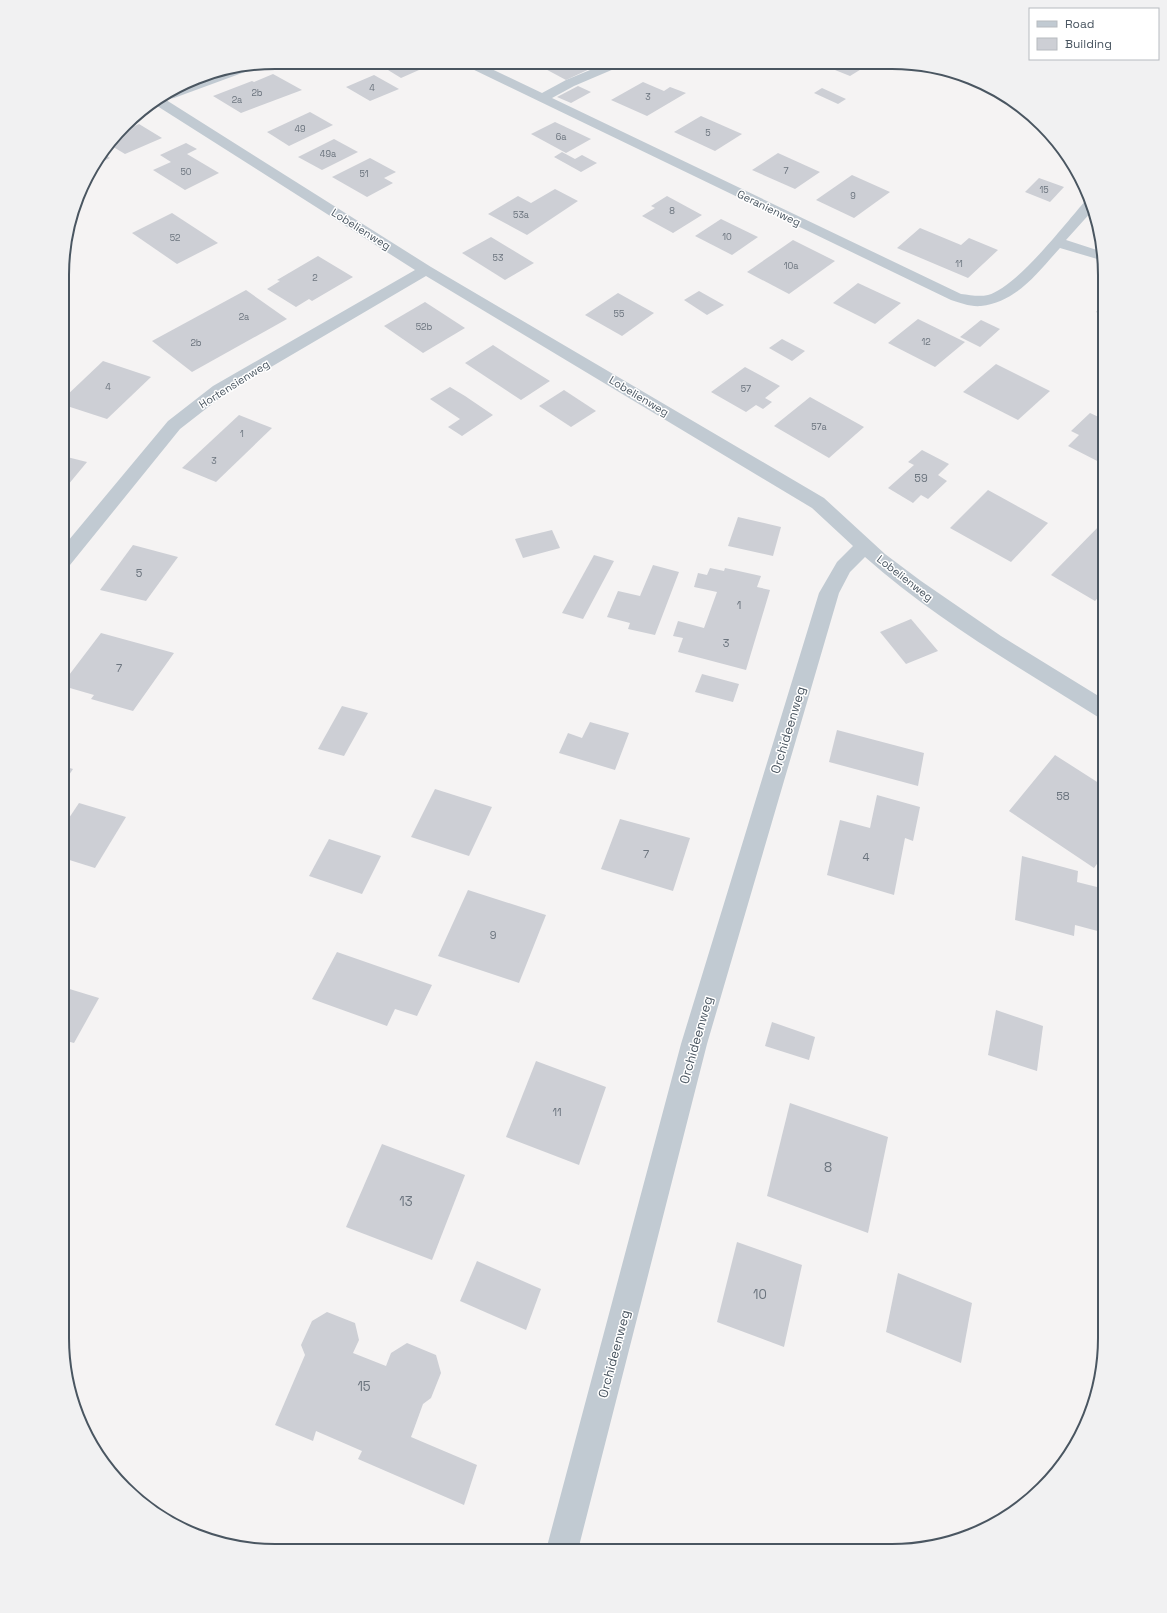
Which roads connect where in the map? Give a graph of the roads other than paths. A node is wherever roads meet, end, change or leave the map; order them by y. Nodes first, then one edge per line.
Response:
1 (482, 69) edge
2 (603, 69) edge
3 (218, 77) edge
4 (192, 87) edge
5 (542, 98) junction
6 (161, 103) edge
7 (1087, 209) edge
8 (1057, 242) junction
9 (1097, 255) edge
10 (426, 270) junction
11 (866, 546) junction
12 (69, 553) edge
13 (1098, 707) edge
14 (564, 1544) edge

1 - 5 street, Geranienweg
2 - 5 street
3 - 4 street
5 - 8 street, Geranienweg
6 - 10 street, Lobelienweg
7 - 8 street, Geranienweg
8 - 9 street
10 - 11 street, Lobelienweg
10 - 12 street, Hortensienweg
11 - 13 street, Lobelienweg
11 - 14 street, Orchideenweg

